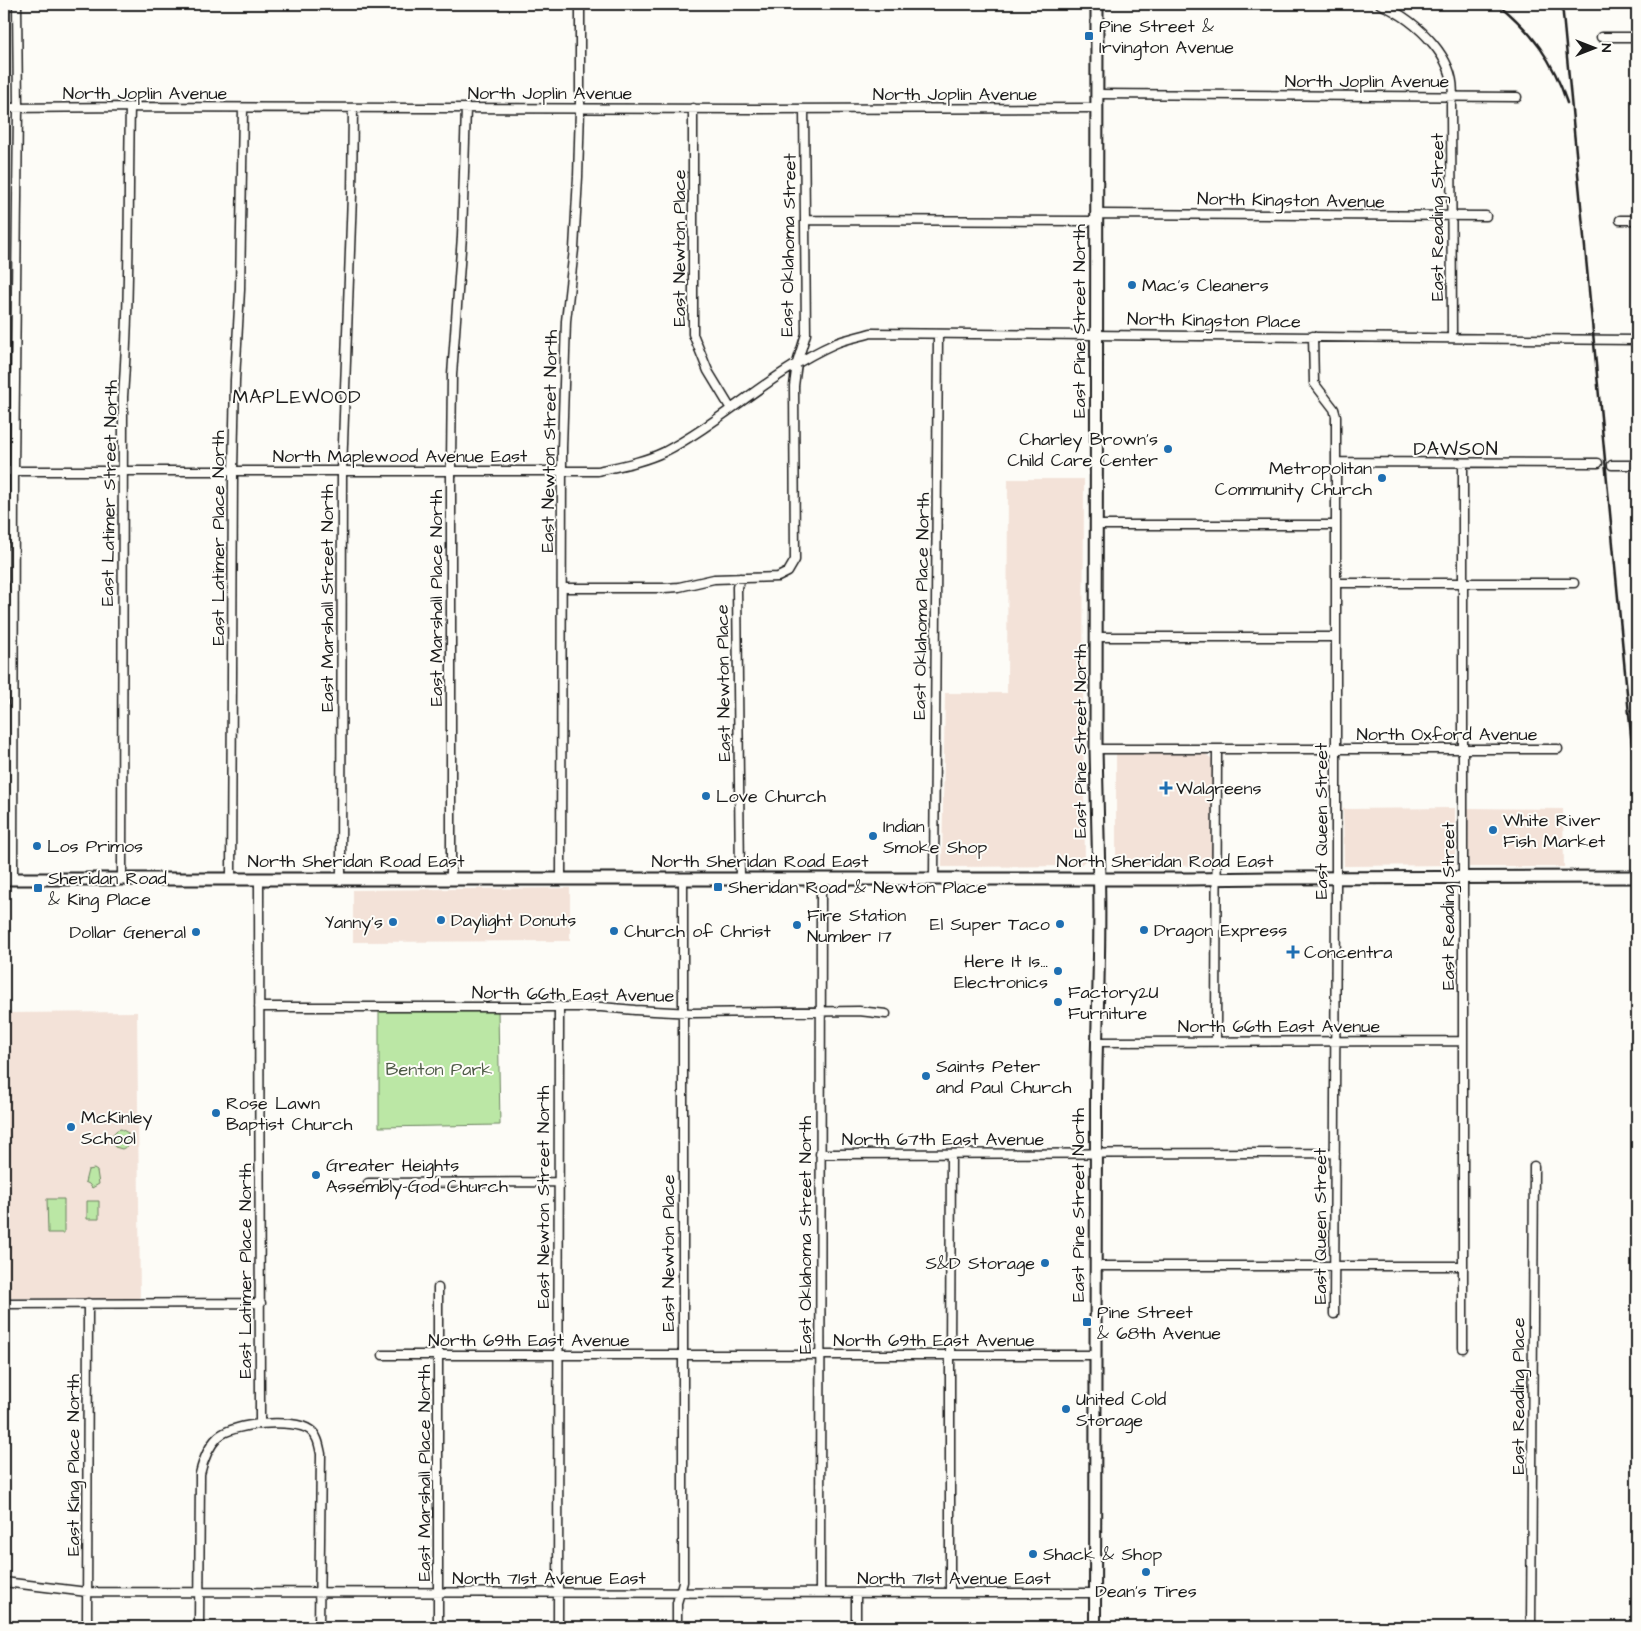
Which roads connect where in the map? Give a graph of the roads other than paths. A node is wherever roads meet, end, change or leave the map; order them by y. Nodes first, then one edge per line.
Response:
1 (17, 4) edge
2 (580, 4) edge
3 (1097, 4) edge
4 (1380, 4) edge
5 (1637, 36) edge
6 (1600, 37) dead end
7 (1097, 94) junction
8 (1453, 96) junction
9 (1517, 97) dead end
10 (130, 106) junction
11 (4, 108) edge
12 (18, 108) junction
13 (242, 108) junction
14 (353, 108) junction
15 (466, 108) junction
16 (580, 108) junction
17 (693, 108) junction
18 (1097, 108) junction
19 (804, 109) junction
20 (1486, 216) dead end
21 (1452, 217) junction
22 (1096, 218) junction
23 (805, 220) junction
24 (1620, 220) dead end
25 (1637, 220) edge
26 (938, 335) junction
27 (1097, 335) junction
28 (1313, 336) junction
29 (1452, 338) junction
30 (1637, 340) edge
31 (796, 363) junction
32 (731, 409) junction
33 (1336, 462) junction
34 (1463, 464) junction
35 (1598, 464) dead end
36 (1612, 464) dead end
37 (1637, 464) edge
38 (123, 470) junction
39 (233, 470) junction
40 (4, 471) edge
41 (14, 471) junction
42 (342, 471) junction
43 (450, 471) junction
44 (562, 472) junction
45 (1096, 525) junction
46 (1336, 525) junction
47 (740, 578) junction
48 (1336, 583) junction
49 (1574, 583) dead end
50 (1463, 584) junction
51 (562, 588) junction
52 (1096, 637) junction
53 (1336, 637) junction
54 (1096, 749) junction
55 (1216, 749) junction
56 (1336, 749) junction
57 (1463, 749) junction
58 (1558, 749) dead end
59 (1463, 877) junction
60 (1637, 877) edge
61 (561, 878) junction
62 (683, 878) junction
63 (740, 878) junction
64 (821, 878) junction
65 (934, 878) junction
66 (1336, 878) junction
67 (8, 879) edge
68 (122, 879) junction
69 (231, 879) junction
70 (259, 879) junction
71 (341, 879) junction
72 (451, 879) junction
73 (1098, 879) junction
74 (1216, 879) junction
75 (559, 1006) junction
76 (259, 1007) junction
77 (683, 1012) junction
78 (820, 1012) junction
79 (886, 1014) dead end
80 (1216, 1041) junction
81 (1336, 1041) junction
82 (1463, 1041) junction
83 (1096, 1042) junction
84 (1335, 1153) junction
85 (820, 1154) junction
86 (951, 1154) junction
87 (1096, 1154) junction
88 (1534, 1166) dead end
89 (558, 1182) junction
90 (368, 1184) dead end
91 (1095, 1266) junction
92 (1334, 1266) junction
93 (1463, 1266) junction
94 (438, 1288) dead end
95 (88, 1303) junction
96 (261, 1303) junction
97 (4, 1304) edge
98 (1334, 1314) dead end
99 (1463, 1348) dead end
100 (683, 1354) junction
101 (950, 1354) junction
102 (383, 1355) dead end
103 (439, 1355) junction
104 (558, 1355) junction
105 (820, 1355) junction
106 (1095, 1355) junction
107 (260, 1424) junction
108 (4, 1582) edge
109 (88, 1592) junction
110 (558, 1592) junction
111 (820, 1592) junction
112 (199, 1593) junction
113 (319, 1593) junction
114 (439, 1593) junction
115 (680, 1593) junction
116 (856, 1593) junction
117 (950, 1593) junction
118 (1095, 1593) junction
119 (87, 1627) edge
120 (199, 1627) edge
121 (319, 1627) edge
122 (438, 1627) edge
123 (558, 1627) edge
124 (677, 1627) edge
125 (856, 1627) edge
126 (1095, 1627) edge
127 (1531, 1627) edge

1 - 12 street
2 - 16 street, East Newton Street North
3 - 7 main road, East Pine Street North
4 - 8 street, East Reading Street
5 - 6 street
7 - 8 street, North Joplin Avenue
7 - 18 main road, East Pine Street North
8 - 9 street, North Joplin Avenue
8 - 21 street, East Reading Street
10 - 12 street, North Joplin Avenue
10 - 13 street, North Joplin Avenue
10 - 38 street, East Latimer Street North
11 - 12 street, North Joplin Avenue
12 - 41 street
13 - 14 street, North Joplin Avenue
13 - 39 street, East Latimer Place North
14 - 15 street, North Joplin Avenue
14 - 42 street, East Marshall Street North
15 - 16 street, North Joplin Avenue
15 - 43 street, East Marshall Place North
16 - 17 street, North Joplin Avenue
16 - 44 street, East Newton Street North
17 - 19 street, North Joplin Avenue
17 - 32 street, East Newton Place
18 - 19 street, North Joplin Avenue
18 - 22 main road, East Pine Street North
19 - 23 street, East Oklahoma Street
20 - 21 street, North Kingston Avenue
21 - 22 street, North Kingston Avenue
21 - 29 street, East Reading Street
22 - 23 street, North Kingston Avenue
22 - 27 main road, East Pine Street North
23 - 31 street, East Oklahoma Street
24 - 25 street
26 - 27 street, North Kingston Place
26 - 31 street, North Kingston Place
26 - 65 street, East Oklahoma Place North
27 - 28 street, North Kingston Place
27 - 45 main road, East Pine Street North
28 - 29 street, North Kingston Place
28 - 33 street, East Queen Street
29 - 30 street, North Kingston Place
31 - 32 street, North Maplewood Avenue East
31 - 47 street, East Oklahoma Street
32 - 44 street, North Maplewood Avenue East
33 - 34 street
33 - 46 street, East Queen Street
34 - 35 street
34 - 50 street, East Reading Street
36 - 37 street
38 - 39 street, North Maplewood Avenue East
38 - 41 street, North Maplewood Avenue East
38 - 68 street, East Latimer Street North
39 - 42 street, North Maplewood Avenue East
39 - 69 street, East Latimer Place North
40 - 41 street, North Maplewood Avenue East
41 - 67 street
42 - 43 street, North Maplewood Avenue East
42 - 71 street, East Marshall Street North
43 - 44 street, North Maplewood Avenue East
43 - 72 street, East Marshall Place North
44 - 51 street, East Newton Street North
45 - 46 street
45 - 52 main road, East Pine Street North
46 - 48 street, East Queen Street
47 - 51 street
47 - 63 street, East Newton Place
48 - 50 street
48 - 53 street, East Queen Street
49 - 50 street
50 - 57 street, East Reading Street
51 - 61 street, East Newton Street North
52 - 53 street
52 - 54 main road, East Pine Street North
53 - 56 street, East Queen Street
54 - 55 street, North Oxford Avenue
54 - 73 main road, East Pine Street North
55 - 56 street, North Oxford Avenue
55 - 74 street
56 - 57 street, North Oxford Avenue
56 - 66 street, East Queen Street
57 - 58 street, North Oxford Avenue
57 - 59 street, East Reading Street
59 - 60 main road, North Sheridan Road East
59 - 66 main road, North Sheridan Road East
59 - 82 street, East Reading Street
61 - 62 main road, North Sheridan Road East
61 - 72 main road, North Sheridan Road East
62 - 63 main road, North Sheridan Road East
62 - 77 street, East Newton Place
63 - 64 main road, North Sheridan Road East
64 - 65 main road, North Sheridan Road East
64 - 78 street, East Oklahoma Street North
65 - 73 main road, North Sheridan Road East
66 - 74 main road, North Sheridan Road East
66 - 81 street, East Queen Street
67 - 68 main road, North Sheridan Road East
68 - 69 main road, North Sheridan Road East
69 - 70 main road, North Sheridan Road East
70 - 71 main road, North Sheridan Road East
70 - 76 street, East Latimer Place North
71 - 72 main road, North Sheridan Road East
73 - 74 main road, North Sheridan Road East
73 - 83 street, East Pine Street North
74 - 80 street
75 - 76 street, North 66th East Avenue
75 - 77 street, North 66th East Avenue
75 - 89 street, East Newton Street North
76 - 96 street, East Latimer Place North
77 - 78 street, North 66th East Avenue
77 - 100 street, East Newton Place
78 - 79 street, North 66th East Avenue
78 - 85 street, East Oklahoma Street North
80 - 81 street, North 66th East Avenue
80 - 83 street, North 66th East Avenue
81 - 82 street, North 66th East Avenue
81 - 84 street, East Queen Street
82 - 93 street, East Reading Street
83 - 87 street, East Pine Street North
84 - 87 street, North 67th East Avenue
84 - 92 street, East Queen Street
85 - 86 street, North 67th East Avenue
85 - 105 street, East Oklahoma Street North
86 - 87 street, North 67th East Avenue
86 - 101 street
87 - 91 street, East Pine Street North
88 - 127 street, East Reading Place
89 - 90 street
89 - 104 street, East Newton Street North
91 - 92 street
91 - 106 street, East Pine Street North
92 - 93 street
92 - 98 street, East Queen Street
93 - 99 street, East Reading Street
94 - 103 street, East Marshall Place North
95 - 96 street
95 - 97 street
95 - 109 street, East King Place North
96 - 107 street, East Latimer Place North
100 - 104 street, North 69th East Avenue
100 - 105 street, North 69th East Avenue
100 - 115 street, East Newton Place
101 - 105 street, North 69th East Avenue
101 - 106 street, North 69th East Avenue
101 - 117 street
102 - 103 street, North 69th East Avenue
103 - 104 street, North 69th East Avenue
103 - 114 street, East Marshall Place North
104 - 110 street, East Newton Street North
105 - 111 street, East Oklahoma Street North
106 - 118 street, East Pine Street North
107 - 112 street
107 - 113 street
108 - 109 street, North 71st Avenue East
109 - 112 street, North 71st Avenue East
109 - 119 street, East King Place North
110 - 114 street, North 71st Avenue East
110 - 115 street, North 71st Avenue East
110 - 123 street, East Newton Street North
111 - 115 street, North 71st Avenue East
111 - 116 street, North 71st Avenue East
112 - 113 street, North 71st Avenue East
112 - 120 street
113 - 114 street, North 71st Avenue East
113 - 121 street
114 - 122 street, East Marshall Place North
115 - 124 street, East Newton Place
116 - 117 street, North 71st Avenue East
116 - 125 street
117 - 118 street, North 71st Avenue East
118 - 126 street, East Pine Street North

